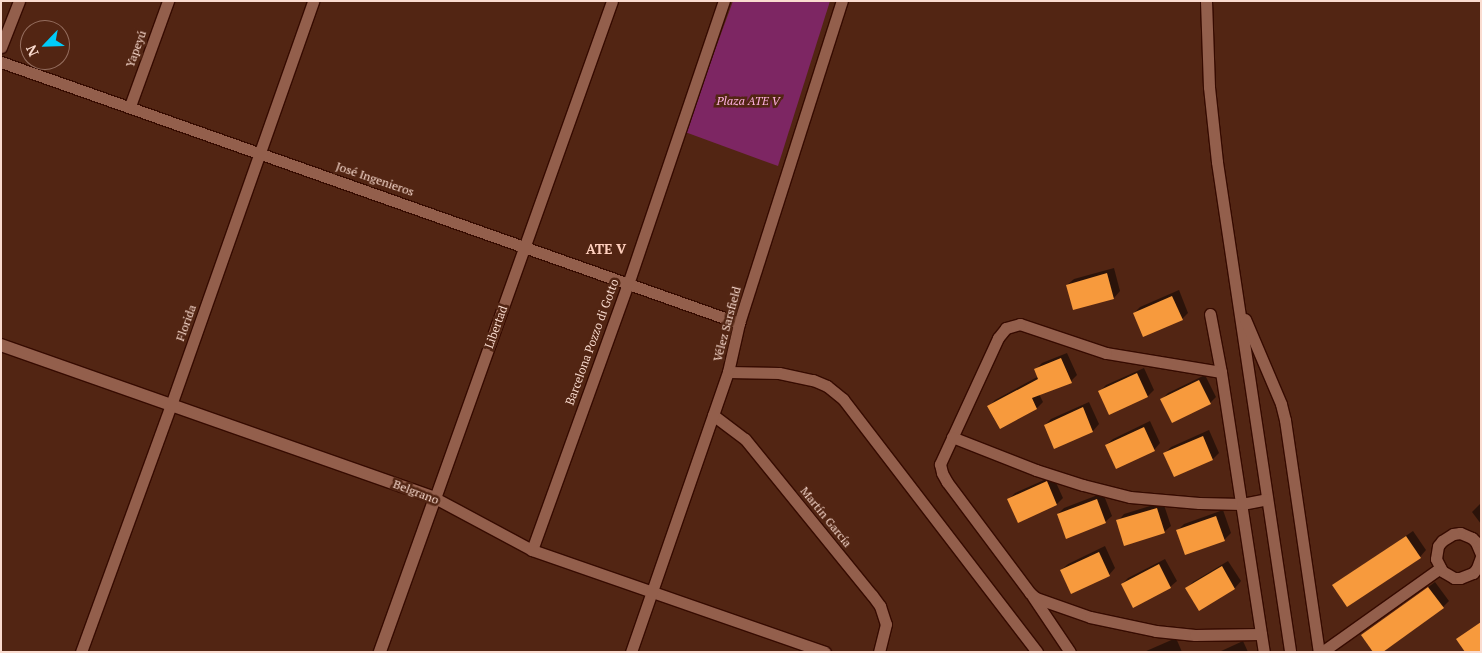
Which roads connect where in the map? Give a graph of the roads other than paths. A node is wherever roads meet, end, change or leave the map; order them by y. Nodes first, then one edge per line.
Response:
1 (19, 1) edge
2 (168, 1) edge
3 (313, 1) edge
4 (612, 1) edge
5 (724, 1) edge
6 (842, 1) edge
7 (1206, 1) edge
8 (1, 48) edge
9 (1, 62) edge
10 (130, 106) junction
11 (260, 154) junction
12 (525, 246) junction
13 (628, 284) junction
14 (1238, 304) junction
15 (1210, 314) dead end
16 (739, 322) junction
17 (1, 345) edge
18 (728, 372) junction
19 (1221, 372) junction
20 (171, 405) junction
21 (713, 415) junction
22 (952, 437) junction
23 (435, 498) junction
24 (1267, 499) junction
25 (1242, 504) junction
26 (532, 550) junction
27 (1481, 555) edge
28 (1440, 568) junction
29 (1477, 575) edge
30 (652, 592) junction
31 (1030, 593) junction
32 (1261, 634) junction
33 (81, 652) edge
34 (380, 652) edge
35 (631, 652) edge
36 (825, 652) edge
37 (880, 652) edge
38 (1037, 652) edge
39 (1070, 652) edge
40 (1264, 652) edge
41 (1290, 652) edge
42 (1320, 652) edge

1 - 8 street
2 - 10 street, Yapeyú
3 - 11 street, Florida
4 - 12 street, Libertad
5 - 13 street, Barcelona Pozzo di Gotto
6 - 16 street, Vélez Sarsfield
7 - 14 street
9 - 10 street, José Ingenieros
10 - 11 street, José Ingenieros
11 - 12 street, José Ingenieros
11 - 20 street, Florida
12 - 13 street, José Ingenieros
12 - 23 street, Libertad
13 - 16 street, José Ingenieros
13 - 26 street, Barcelona Pozzo di Gotto
14 - 24 street
14 - 42 street
15 - 19 street
16 - 18 street, Vélez Sarsfield
17 - 20 main road, Belgrano
18 - 21 street, Vélez Sarsfield
18 - 38 street
19 - 22 street
19 - 25 street
20 - 23 main road, Belgrano
20 - 33 street, Florida
21 - 30 street, Vélez Sarsfield
21 - 37 street, Martín García
22 - 25 street
22 - 31 street
23 - 26 street, Belgrano
23 - 34 main road, Libertad
24 - 25 street
24 - 41 street
25 - 32 street
26 - 30 street, Belgrano
27 - 28 street
27 - 29 street
28 - 29 street
28 - 42 street
30 - 35 street, Vélez Sarsfield
30 - 36 street, Belgrano
31 - 32 street
31 - 39 street
32 - 40 street

